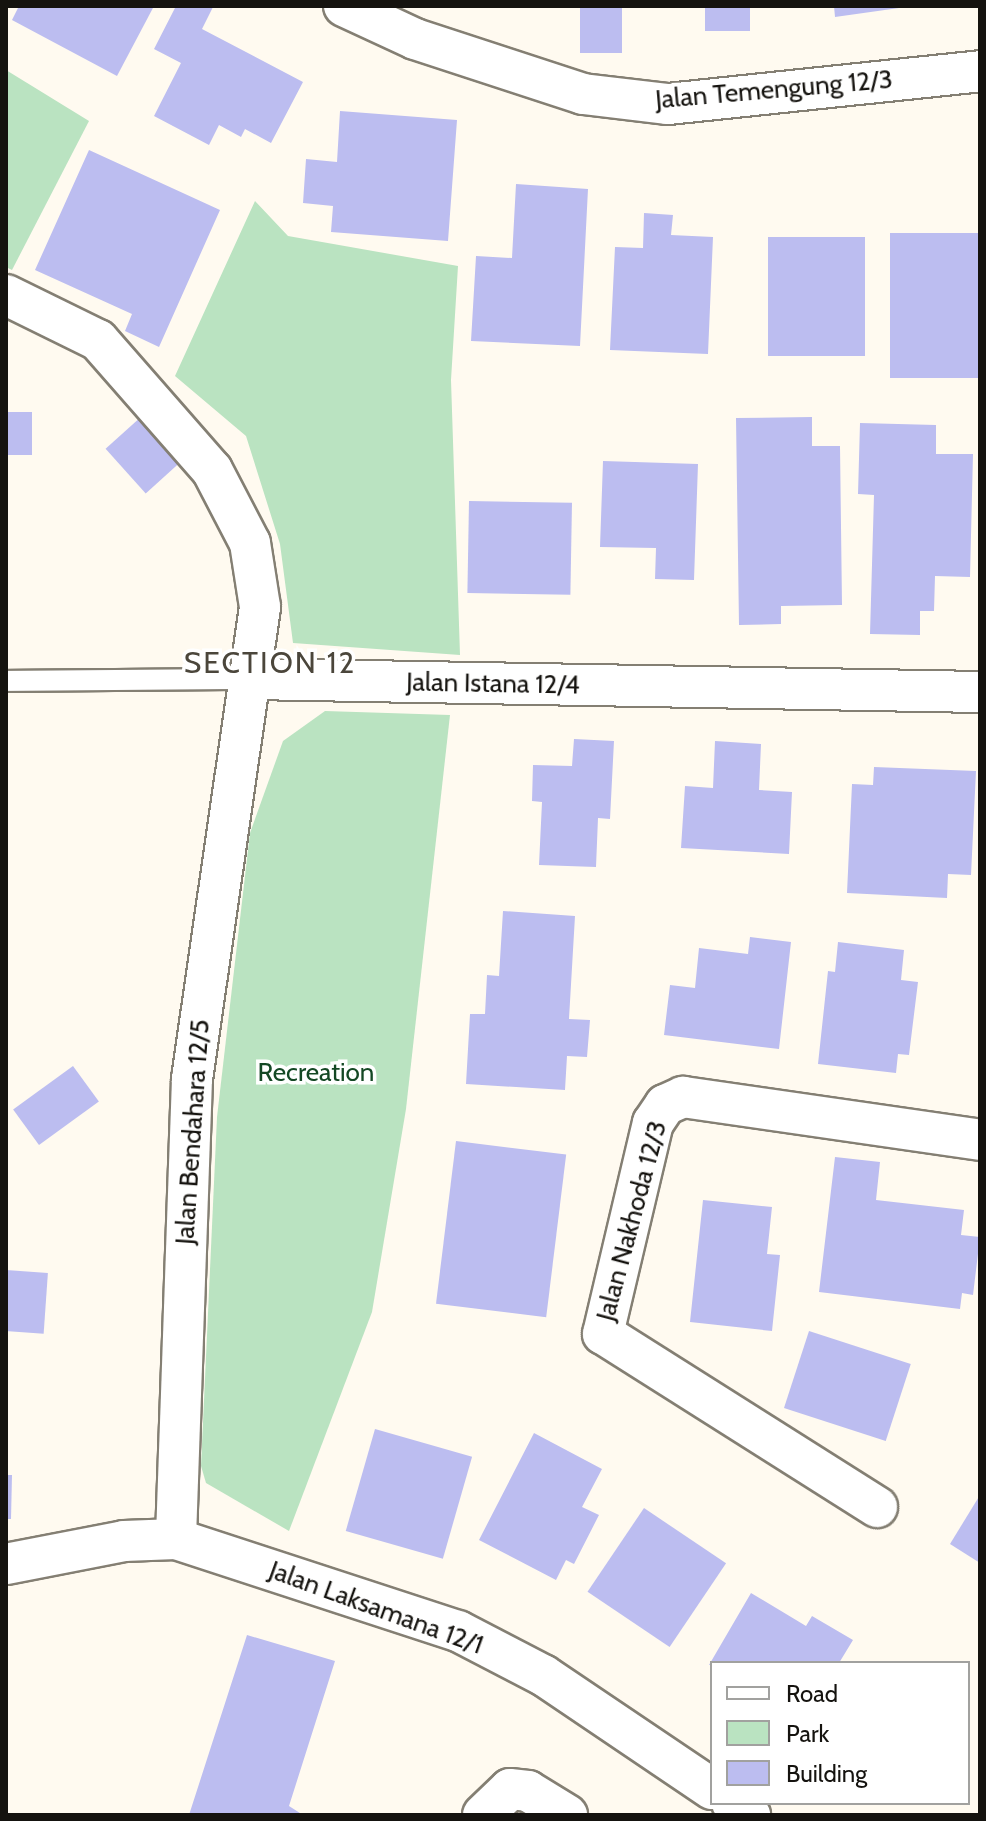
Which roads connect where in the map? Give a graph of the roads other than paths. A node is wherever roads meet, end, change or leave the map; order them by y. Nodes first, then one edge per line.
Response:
1 (344, 6) edge
2 (980, 71) edge
3 (6, 295) edge
4 (251, 679) junction
5 (6, 681) edge
6 (980, 692) edge
7 (980, 1140) edge
8 (877, 1507) dead end
9 (176, 1539) junction
10 (6, 1564) edge
11 (710, 1788) edge
12 (483, 1815) edge
13 (567, 1815) edge

1 - 2 street, Jalan Temengung 12/3
3 - 4 street, Jalan Bendahara 12/5
4 - 5 lane, Jalan Istana 12/4
4 - 6 street, Jalan Istana 12/4
4 - 9 street, Jalan Bendahara 12/5
7 - 8 street, Jalan Nakhoda 12/3
9 - 10 street, Jalan Laksamana 12/1
9 - 11 street, Jalan Laksamana 12/1
12 - 13 street

